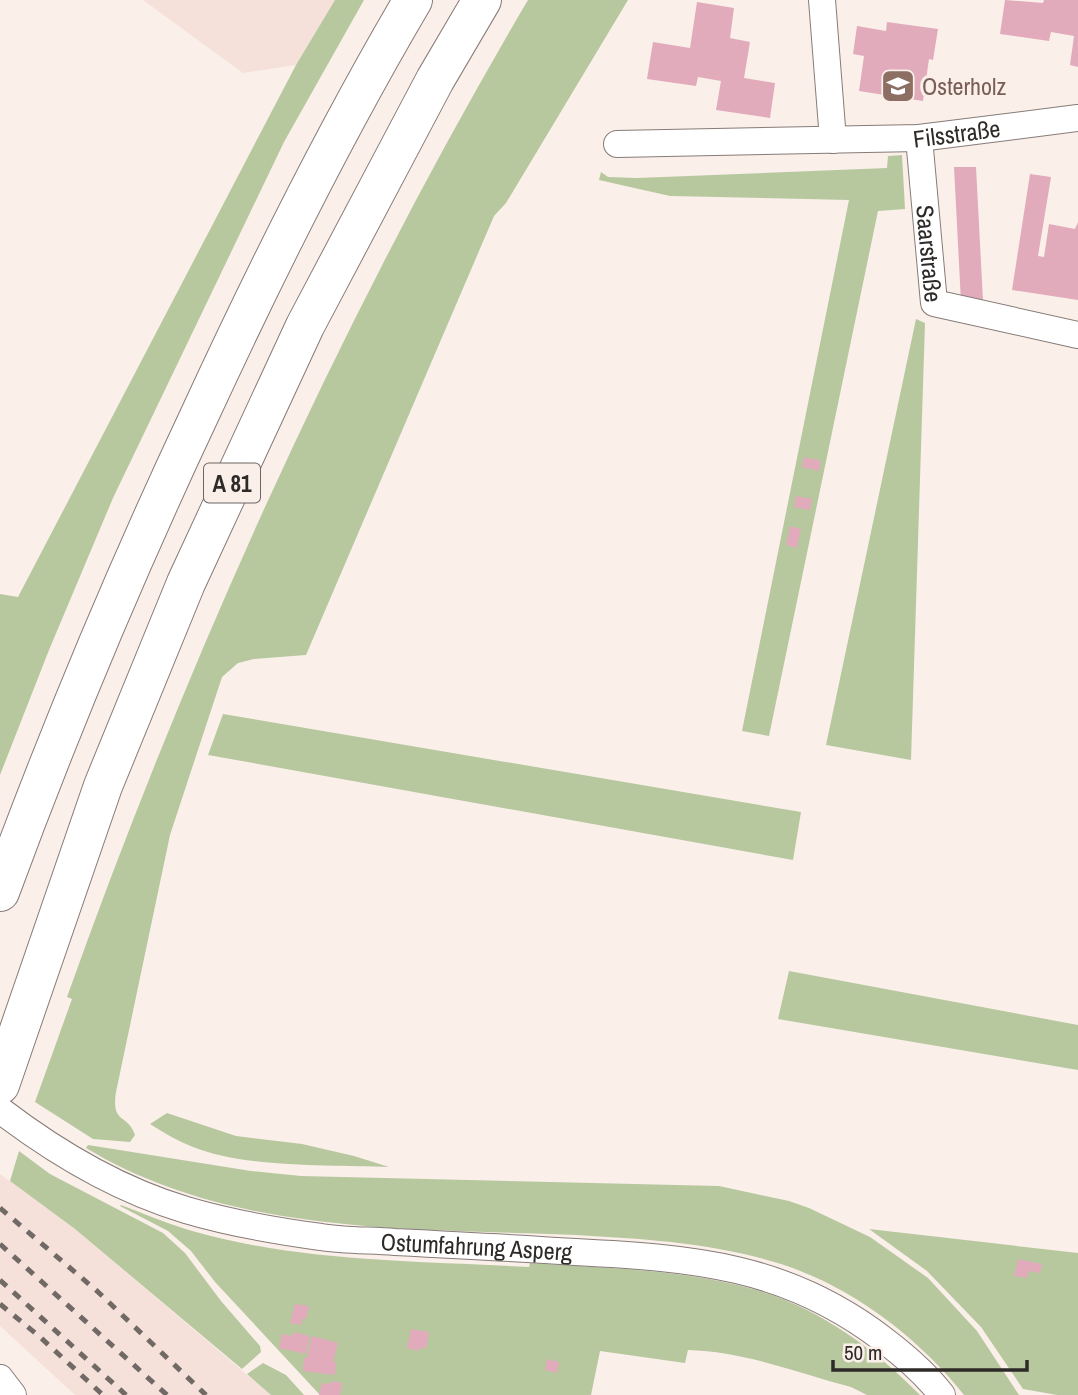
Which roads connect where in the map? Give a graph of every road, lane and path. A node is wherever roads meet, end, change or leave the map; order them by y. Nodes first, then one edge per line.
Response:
1 (413, 0) edge
2 (482, 0) edge
3 (822, 0) edge
4 (1078, 118) edge
5 (919, 138) junction
6 (833, 140) junction
7 (617, 144) dead end
8 (1078, 335) edge
9 (0, 892) edge
10 (0, 1085) edge
11 (0, 1111) edge
12 (0, 1378) edge
13 (13, 1395) edge
14 (942, 1395) edge

1 - 9 highway, A 81
2 - 10 highway, A 81
3 - 6 street
4 - 5 street, Filsstraße
5 - 6 street, Filsstraße
5 - 8 street, Saarstraße
6 - 7 street, Filsstraße
11 - 14 street, Ostumfahrung Asperg
12 - 13 street

